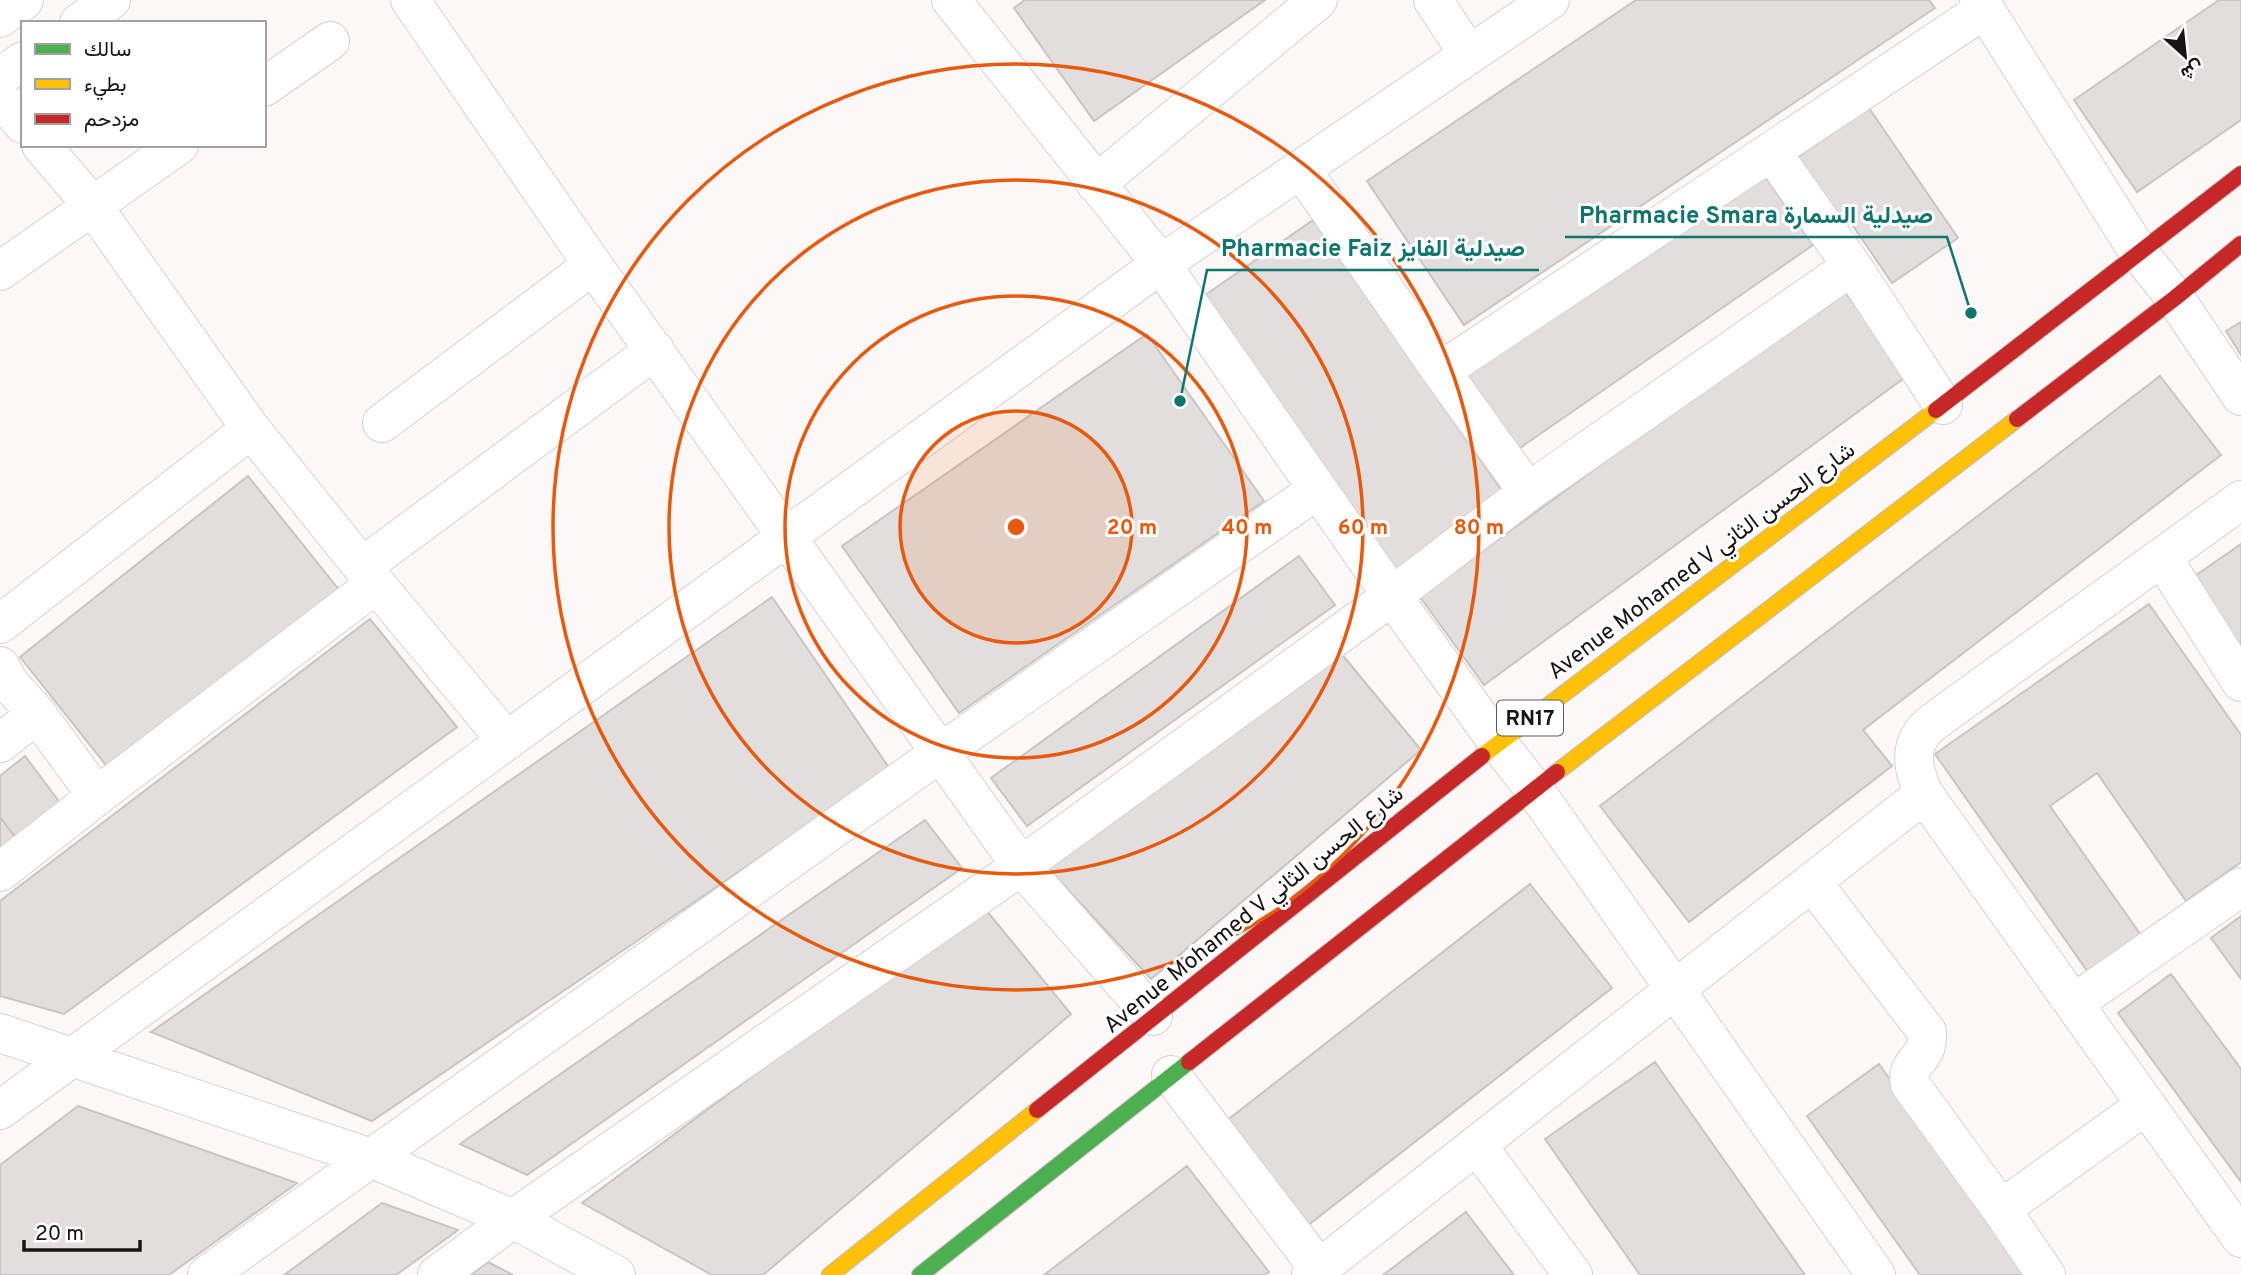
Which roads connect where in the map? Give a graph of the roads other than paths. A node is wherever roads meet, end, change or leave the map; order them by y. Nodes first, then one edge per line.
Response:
1 (24, 0) edge
2 (410, 0) edge
3 (1318, 0) edge
4 (1433, 0) edge
5 (1550, 0) edge
6 (1982, 4) edge
7 (969, 6) edge
8 (0, 18) edge
9 (330, 41) dead end
10 (1469, 55) junction
11 (21, 62) edge
12 (0, 77) edge
13 (266, 85) edge
14 (0, 97) edge
15 (21, 122) edge
16 (43, 147) edge
17 (176, 147) edge
18 (1771, 151) junction
19 (1301, 169) junction
20 (2241, 174) edge
21 (1096, 184) junction
22 (92, 205) junction
23 (2241, 244) edge
24 (2139, 253) junction
25 (1161, 264) junction
26 (593, 265) junction
27 (1852, 266) junction
28 (0, 271) edge
29 (2175, 298) junction
30 (655, 350) junction
31 (1441, 371) junction
32 (2241, 396) edge
33 (1942, 405) junction
34 (382, 424) dead end
35 (251, 429) junction
36 (1317, 490) junction
37 (1528, 492) junction
38 (2241, 500) edge
39 (786, 537) junction
40 (2162, 557) junction
41 (370, 575) junction
42 (1391, 596) junction
43 (0, 624) edge
44 (0, 666) edge
45 (2241, 682) edge
46 (37, 714) junction
47 (507, 741) junction
48 (0, 743) edge
49 (1498, 743) junction
50 (940, 753) junction
51 (1534, 789) junction
52 (1924, 794) junction
53 (97, 796) junction
54 (1021, 866) junction
55 (0, 872) edge
56 (1812, 882) junction
57 (2241, 887) edge
58 (1675, 989) junction
59 (2074, 1003) junction
60 (1153, 1016) junction
61 (0, 1033) edge
62 (73, 1057) junction
63 (1171, 1075) junction
64 (2146, 1104) junction
65 (0, 1111) edge
66 (1477, 1145) junction
67 (371, 1158) junction
68 (2001, 1209) junction
69 (513, 1219) junction
70 (2241, 1238) edge
71 (1318, 1273) edge
72 (207, 1275) edge
73 (437, 1275) edge
74 (616, 1275) edge
75 (830, 1275) edge
76 (920, 1275) edge
77 (1573, 1275) edge
78 (1876, 1275) edge
79 (2046, 1275) edge

1 - 8 street
2 - 26 street
3 - 21 street
4 - 10 street
5 - 10 street
6 - 18 street
6 - 24 street
7 - 21 street
9 - 13 street
10 - 19 street
11 - 12 street
14 - 15 street
16 - 22 street
17 - 22 street
18 - 27 street
18 - 31 street
19 - 25 street
19 - 31 street
20 - 24 main road, Avenue Mohamed V شارع الحسن الثاني / RN17
21 - 25 street
22 - 28 street
22 - 35 street
23 - 29 main road, RN17
24 - 29 street
24 - 33 main road, Avenue Mohamed V شارع الحسن الثاني / RN17
25 - 36 street
25 - 39 street
26 - 30 street
26 - 34 street
27 - 33 street
27 - 37 street
29 - 32 street
29 - 51 main road, RN17
30 - 39 street
30 - 41 street
31 - 37 street
33 - 49 main road, Avenue Mohamed V شارع الحسن الثاني / RN17
35 - 41 street
35 - 43 street
36 - 42 street
36 - 50 street
37 - 42 street
38 - 40 street
39 - 47 street
39 - 50 street
40 - 45 street
40 - 52 street
41 - 47 street
41 - 53 street
42 - 49 street
42 - 54 street
44 - 46 street
46 - 48 street
46 - 53 street
47 - 62 street
49 - 51 street
49 - 60 main road, Avenue Mohamed V شارع الحسن الثاني / RN17
50 - 54 street
50 - 67 street
51 - 58 street
51 - 63 main road, RN17
52 - 56 street
52 - 59 street
53 - 55 street
54 - 60 street
54 - 69 street
56 - 58 street
56 - 68 street
57 - 59 street
58 - 66 street
58 - 78 street
59 - 64 street
60 - 75 main road, Avenue Mohamed V شارع الحسن الثاني / RN17
61 - 62 street
62 - 65 street
62 - 67 street
63 - 71 street
63 - 76 main road, RN17
64 - 68 street
64 - 70 street
66 - 71 street
66 - 77 street
67 - 69 street
67 - 72 street
68 - 79 street
69 - 73 street
69 - 74 street

